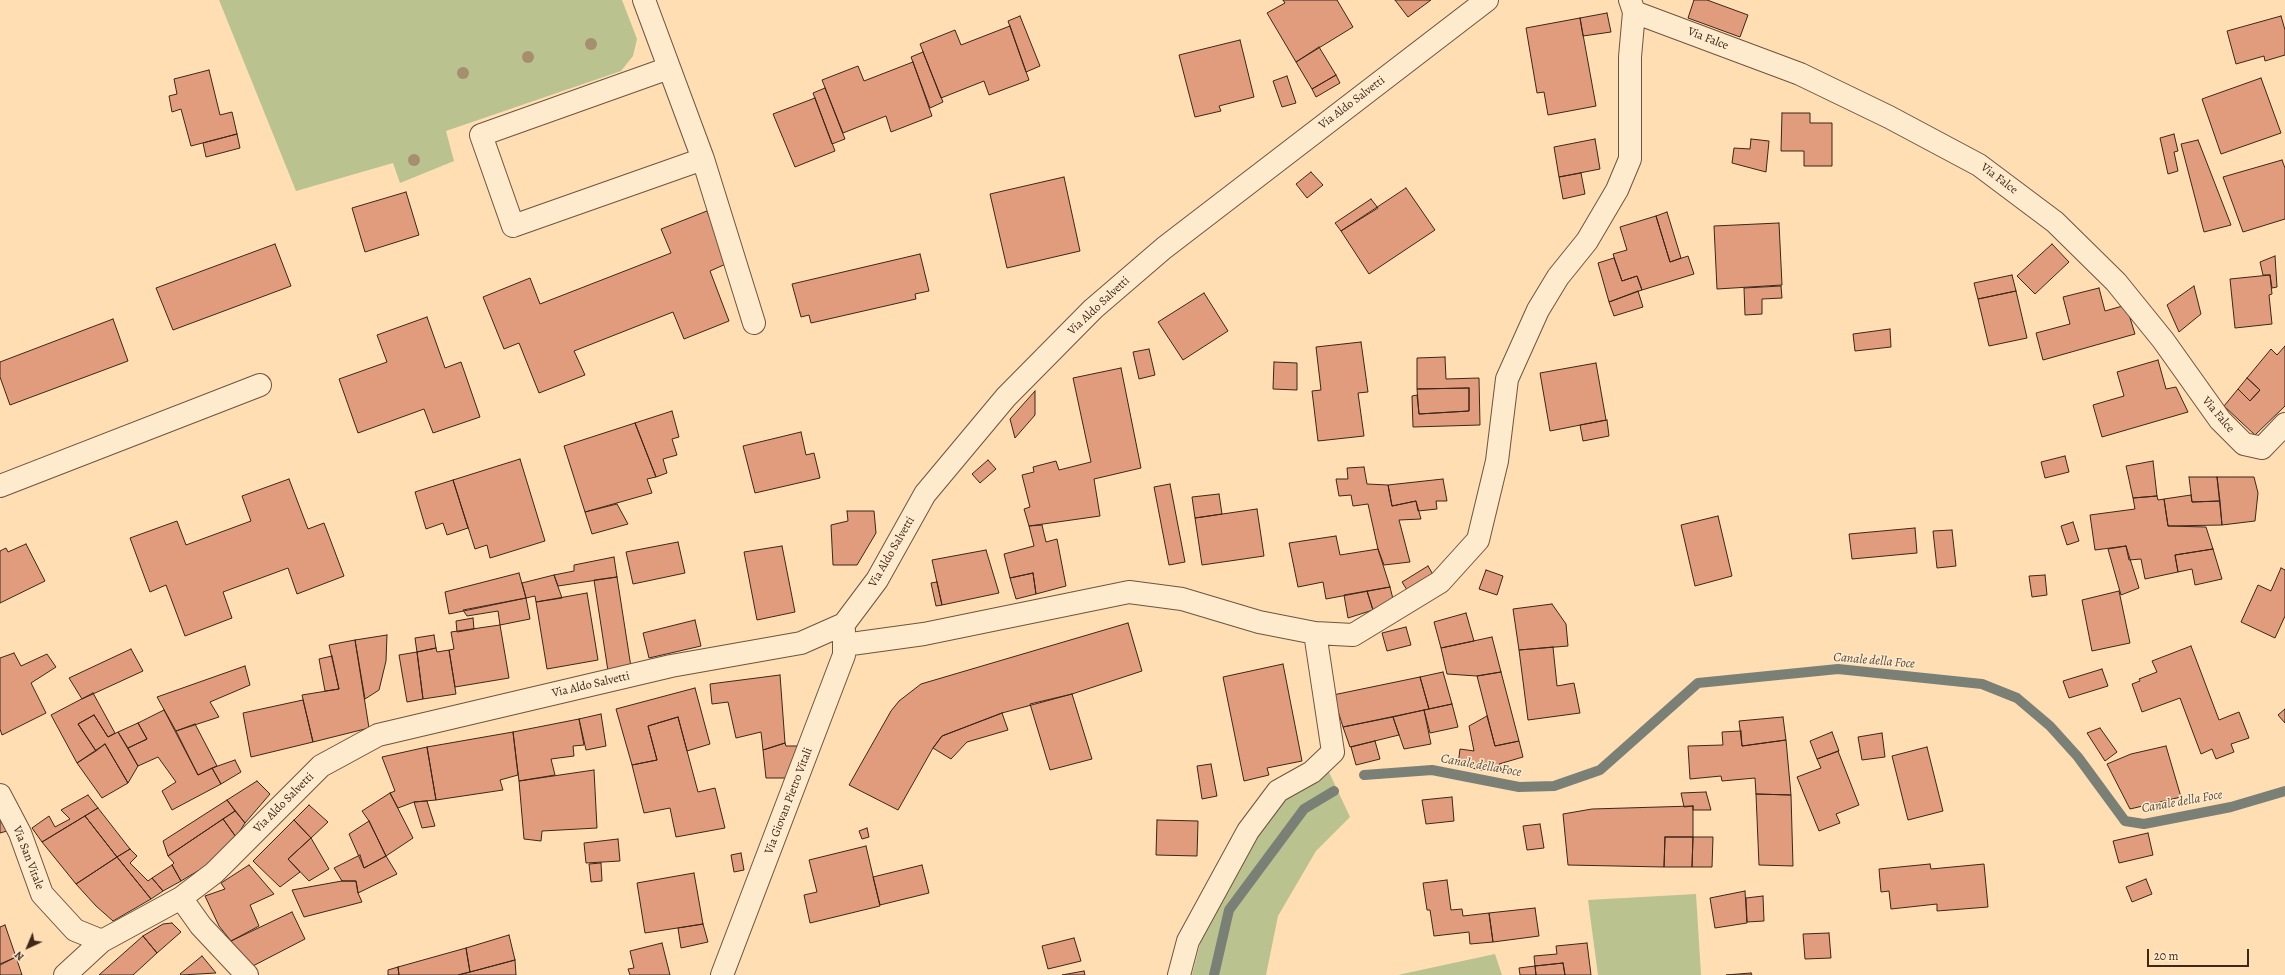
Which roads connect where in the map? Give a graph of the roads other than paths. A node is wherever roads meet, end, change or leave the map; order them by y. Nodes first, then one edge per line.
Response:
1 (644, 0) edge
2 (1487, 0) edge
3 (1632, 6) edge
4 (669, 68) junction
5 (703, 159) junction
6 (754, 323) dead end
7 (260, 385) dead end
8 (2285, 424) edge
9 (0, 486) edge
10 (1316, 633) junction
11 (844, 634) junction
12 (0, 795) edge
13 (181, 898) junction
14 (102, 941) junction
15 (65, 975) edge
16 (247, 975) edge
17 (722, 975) edge
18 (1179, 975) edge

1 - 4 street
2 - 11 street, Via Aldo Salvetti
3 - 8 street, Via Falce
3 - 10 street
4 - 5 street
4 - 5 street
5 - 6 street
7 - 9 street
10 - 11 street
10 - 18 street
11 - 13 street, Via Aldo Salvetti
11 - 17 street, Via Giovan Pietro Vitali
12 - 14 street, Via San Vitale
13 - 14 street, Via Aldo Salvetti
13 - 16 street
14 - 15 street, Via Aldo Salvetti

